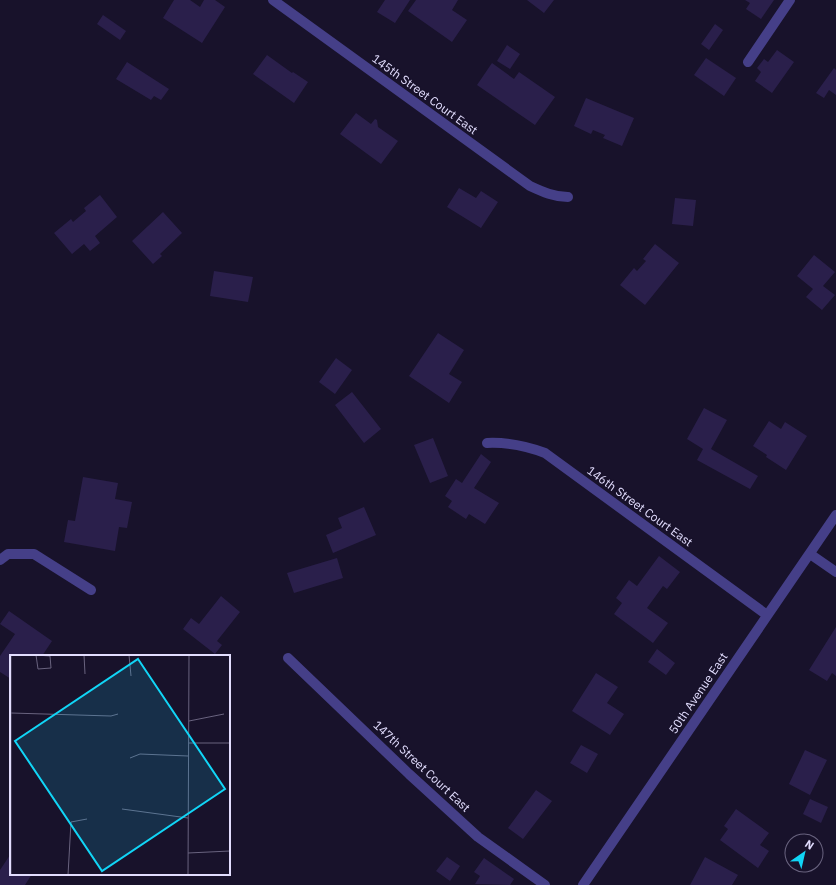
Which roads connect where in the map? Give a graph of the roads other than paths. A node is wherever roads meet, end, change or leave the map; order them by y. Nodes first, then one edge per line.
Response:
1 (273, 0) edge
2 (790, 0) edge
3 (748, 62) dead end
4 (568, 197) dead end
5 (487, 442) dead end
6 (836, 516) edge
7 (810, 554) junction
8 (0, 560) edge
9 (836, 572) edge
10 (92, 590) dead end
11 (767, 615) junction
12 (288, 658) dead end
13 (545, 885) edge
14 (583, 885) edge

1 - 4 street, 145th Street Court East
2 - 3 street
5 - 11 street, 146th Street Court East
6 - 7 street, 50th Avenue East
7 - 9 street
7 - 11 street, 50th Avenue East
8 - 10 street
11 - 14 street, 50th Avenue East
12 - 13 street, 147th Street Court East

